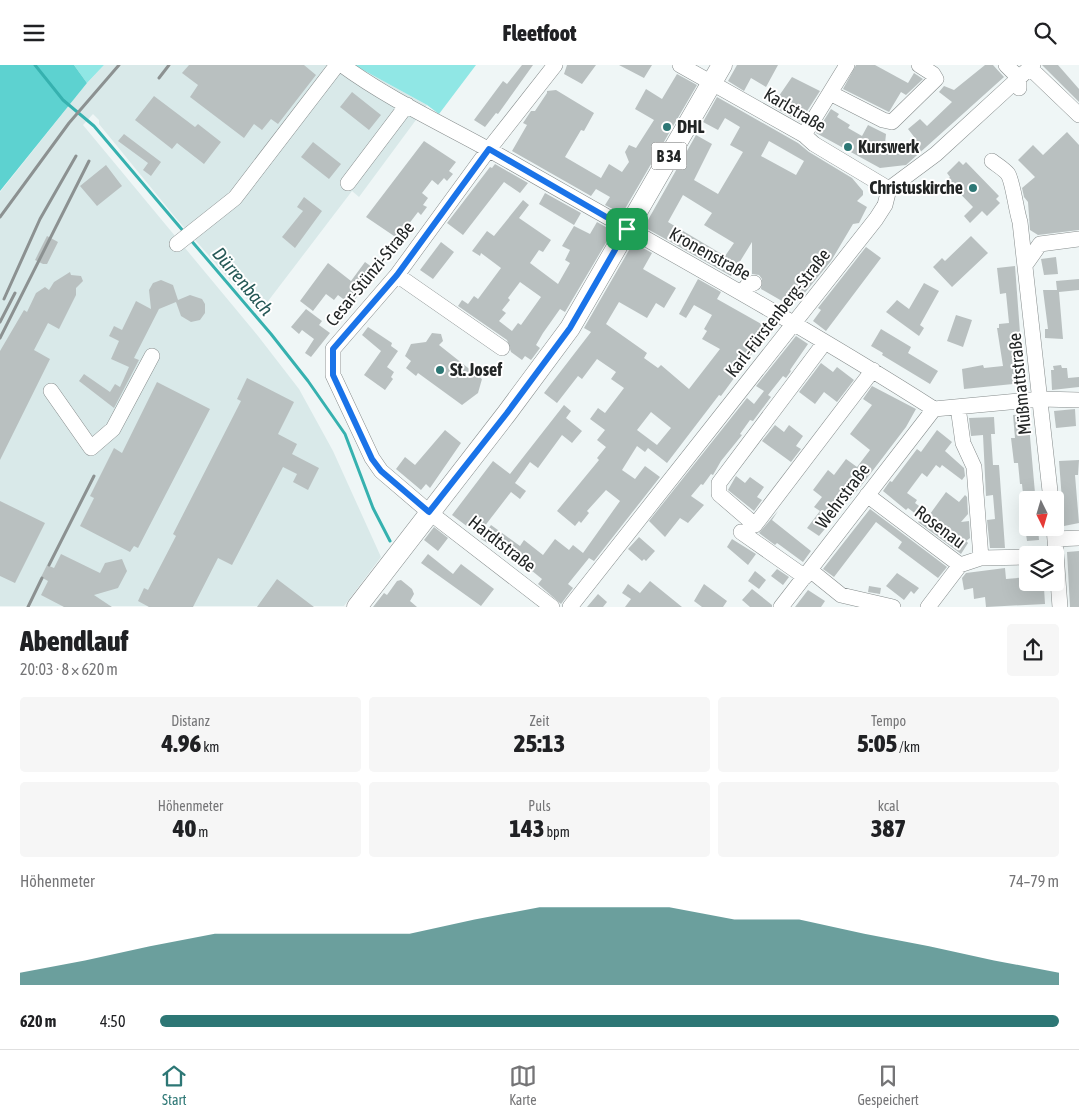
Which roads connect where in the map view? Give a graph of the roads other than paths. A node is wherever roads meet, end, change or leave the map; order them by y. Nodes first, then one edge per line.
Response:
1 (338, 65) edge
2 (342, 65) edge
3 (555, 65) edge
4 (680, 65) edge
5 (722, 65) edge
6 (847, 65) edge
7 (919, 65) edge
8 (1006, 65) edge
9 (1025, 76) edge
10 (711, 83) junction
11 (830, 93) junction
12 (407, 105) junction
13 (1079, 115) edge
14 (804, 135) junction
15 (489, 149) junction
16 (992, 161) dead end
17 (348, 183) dead end
18 (889, 189) junction
19 (627, 229) junction
20 (1079, 239) edge
21 (177, 243) dead end
22 (1026, 264) junction
23 (397, 275) junction
24 (754, 283) dead end
25 (742, 293) junction
26 (795, 323) junction
27 (825, 342) junction
28 (502, 348) dead end
29 (152, 356) dead end
30 (873, 370) junction
31 (51, 391) dead end
32 (1041, 399) junction
33 (1079, 400) edge
34 (958, 407) junction
35 (934, 409) junction
36 (1050, 491) edge
37 (867, 495) junction
38 (429, 512) junction
39 (741, 532) dead end
40 (1064, 535) edge
41 (1079, 538) edge
42 (1019, 557) edge
43 (982, 558) junction
44 (960, 565) junction
45 (808, 574) junction
46 (1059, 591) edge
47 (357, 607) edge
48 (552, 607) edge
49 (570, 607) edge
50 (781, 607) edge
51 (893, 607) edge
52 (928, 607) edge
53 (1060, 607) edge

1 - 21 street
2 - 12 street, Kronenstraße
3 - 15 street, Cesar-Stünzi-Straße
4 - 10 street, Karlstraße
5 - 10 main road, B 34
6 - 11 street
7 - 11 street
8 - 9 street
9 - 13 street
9 - 18 street
10 - 14 street, Karlstraße
10 - 19 main road, B 34
11 - 14 street
12 - 15 street, Kronenstraße
12 - 17 street
14 - 18 street, Karlstraße
15 - 19 street, Kronenstraße
15 - 23 street, Cesar-Stünzi-Straße
16 - 22 street, Müßmattstraße
18 - 26 street, Karl-Fürstenberg-Straße
19 - 25 street, Kronenstraße
19 - 38 main road, B 34
20 - 22 street
22 - 32 street, Müßmattstraße
23 - 28 street
23 - 38 street, Cesar-Stünzi-Straße
24 - 25 street
25 - 26 street, Kronenstraße
26 - 27 street, Kronenstraße
26 - 49 street, Karl-Fürstenberg-Straße
27 - 30 street, Kronenstraße
27 - 30 street
29 - 31 street
30 - 35 street, Kronenstraße
32 - 33 street
32 - 34 street
32 - 36 street, Müßmattstraße
34 - 35 street
34 - 43 street
35 - 37 street, Wehrstraße
37 - 44 street, Rosenau
37 - 45 street, Wehrstraße
38 - 47 main road, B 34
38 - 48 street, Hardtstraße
39 - 45 street
40 - 41 street
42 - 43 street, Rosenau
43 - 44 street, Rosenau
44 - 52 street
45 - 50 street, Wehrstraße
45 - 51 street
46 - 53 street

